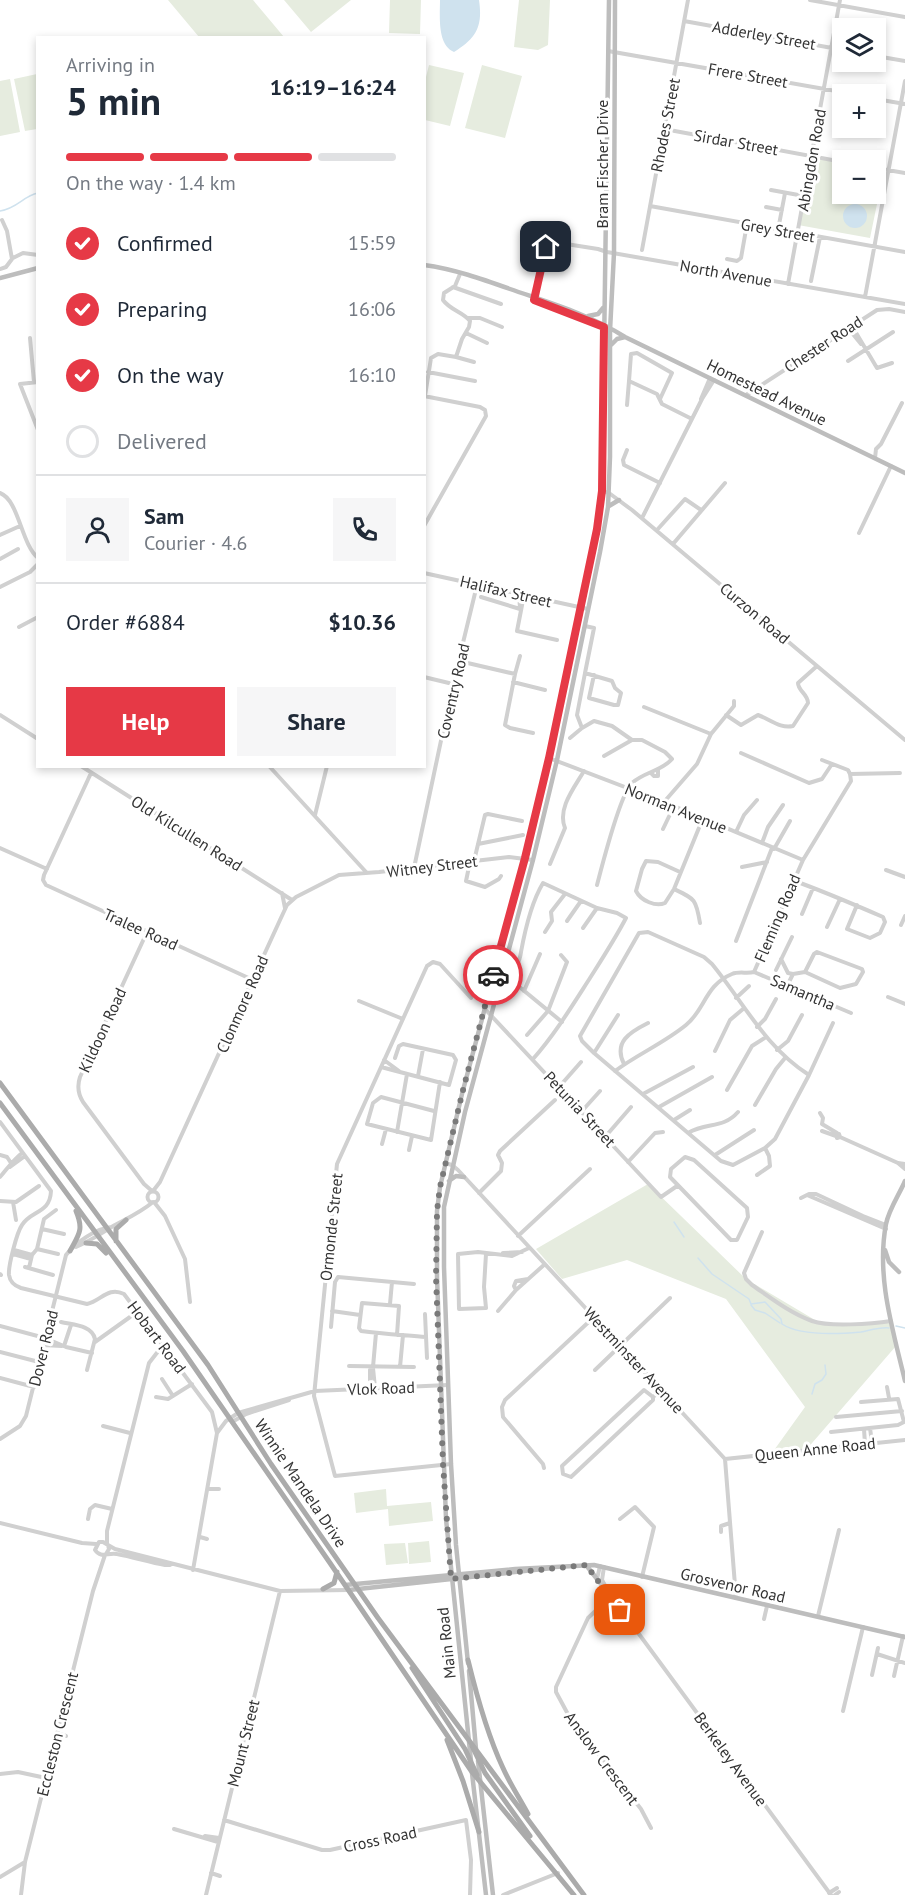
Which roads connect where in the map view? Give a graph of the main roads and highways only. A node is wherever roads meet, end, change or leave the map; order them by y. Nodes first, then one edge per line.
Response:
1 (609, 0) edge
2 (615, 0) edge
3 (36, 267) edge
4 (426, 267) edge
5 (426, 267) edge
6 (0, 276) edge
7 (535, 298) junction
8 (604, 305) junction
9 (588, 316) junction
10 (604, 326) junction
11 (610, 329) junction
12 (625, 337) junction
13 (610, 346) junction
14 (905, 473) edge
15 (619, 500) road end
16 (608, 507) junction
17 (0, 1083) edge
18 (0, 1103) edge
19 (464, 1177) road end
20 (448, 1181) junction
21 (905, 1181) edge
22 (74, 1206) junction
23 (126, 1220) road end
24 (116, 1241) junction
25 (86, 1243) road end
26 (885, 1248) junction
27 (71, 1249) road end
28 (117, 1262) junction
29 (899, 1272) dead end
30 (905, 1381) edge
31 (449, 1560) junction
32 (586, 1565) junction
33 (336, 1572) junction
34 (430, 1576) junction
35 (459, 1576) junction
36 (451, 1577) junction
37 (597, 1579) road end
38 (356, 1586) junction
39 (345, 1588) junction
40 (323, 1589) road end
41 (904, 1637) edge
42 (397, 1643) junction
43 (468, 1660) junction
44 (441, 1728) junction
45 (469, 1739) junction
46 (476, 1748) junction
47 (474, 1760) junction
48 (472, 1772) junction
49 (480, 1782) junction
50 (536, 1830) junction
51 (479, 1832) junction
52 (540, 1852) junction
53 (484, 1895) edge
54 (493, 1895) edge
55 (574, 1895) edge
56 (584, 1895) edge

1 - 8 main road, Bram Fischer Drive
2 - 11 main road, Bram Fischer Drive
3 - 6 main road
4 - 7 main road
5 - 7 main road
7 - 9 main road
7 - 10 main road
8 - 9 main road
8 - 10 main road, Bram Fischer Drive
9 - 10 main road
10 - 11 main road, Homestead Avenue
10 - 31 main road, Main Road
11 - 12 main road, Homestead Avenue
11 - 13 main road, Main Road
12 - 13 main road
12 - 14 main road, Homestead Avenue
13 - 16 main road, Main Road
15 - 16 main road
16 - 20 main road, Main Road
17 - 24 main road, Winnie Mandela Drive
18 - 22 main road, Winnie Mandela Drive
19 - 20 main road
20 - 35 main road, Main Road
21 - 26 main road
22 - 27 main road
22 - 28 main road, Winnie Mandela Drive
23 - 24 main road
24 - 38 main road, Winnie Mandela Drive
25 - 28 main road
26 - 29 main road
26 - 30 main road
28 - 33 main road, Winnie Mandela Drive
31 - 34 main road
31 - 36 main road, Main Road
32 - 35 main road, Grosvenor Road
32 - 37 main road
32 - 41 main road, Grosvenor Road
33 - 39 main road, Winnie Mandela Drive
33 - 40 main road
34 - 36 main road, Grosvenor Road
34 - 38 main road, Grosvenor Road
35 - 36 main road, Grosvenor Road
35 - 43 main road, Main Road
36 - 38 main road, Grosvenor Road
36 - 45 main road, Main Road
38 - 39 main road, Grosvenor Road
38 - 42 main road, Winnie Mandela Drive
39 - 44 main road, Winnie Mandela Drive
42 - 45 main road, Winnie Mandela Drive
42 - 47 main road
43 - 46 main road, Main Road
43 - 50 main road
44 - 48 main road, Winnie Mandela Drive
44 - 51 main road
45 - 46 main road, Winnie Mandela Drive
45 - 47 main road
46 - 47 main road, Main Road
46 - 50 main road, Winnie Mandela Drive
47 - 48 main road, Main Road
47 - 49 main road
47 - 52 main road
48 - 49 main road, Winnie Mandela Drive
48 - 51 main road, Main Road
49 - 52 main road, Winnie Mandela Drive
49 - 54 main road
50 - 56 main road, Winnie Mandela Drive
51 - 53 main road, Main Road
52 - 55 main road, Winnie Mandela Drive

